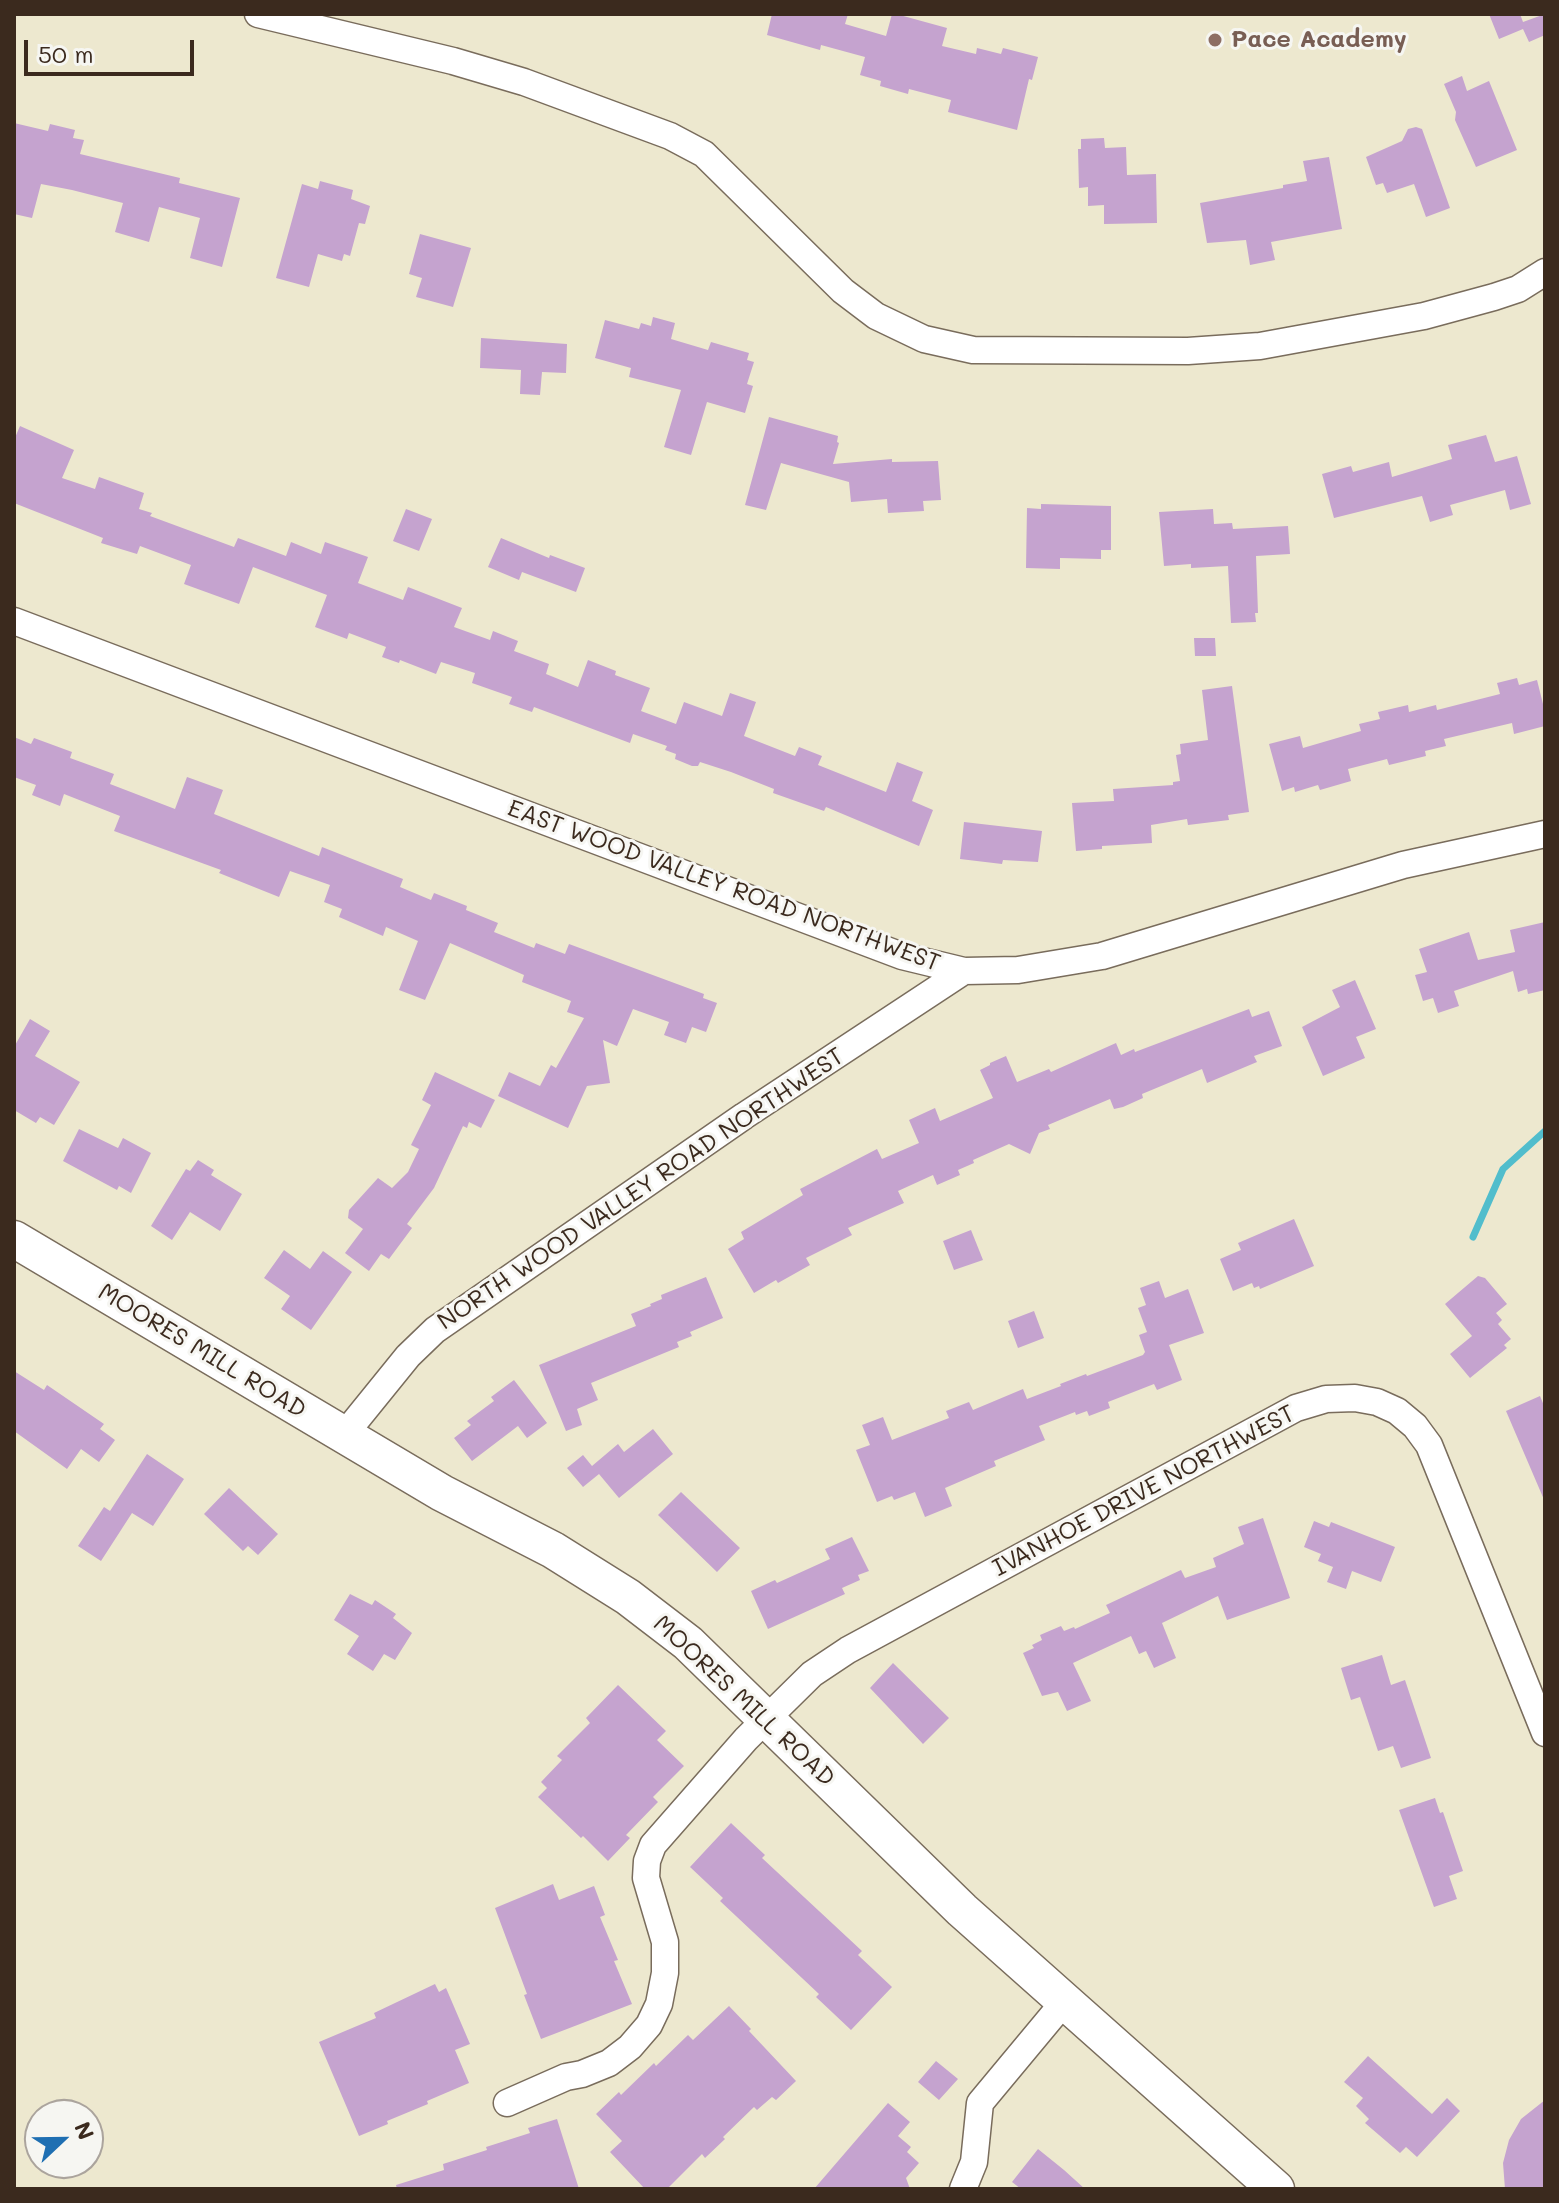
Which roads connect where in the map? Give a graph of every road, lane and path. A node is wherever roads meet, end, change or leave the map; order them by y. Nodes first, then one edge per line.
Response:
1 (258, 14) edge
2 (1545, 272) edge
3 (14, 621) edge
4 (1545, 834) edge
5 (964, 971) junction
6 (14, 1239) edge
7 (344, 1435) junction
8 (766, 1718) junction
9 (1545, 1733) edge
10 (1064, 2002) junction
11 (507, 2103) dead end
12 (963, 2189) edge
13 (1276, 2189) edge

1 - 2 street
3 - 5 street, EAST WOOD VALLEY ROAD NORTHWEST
4 - 5 street, EAST WOOD VALLEY ROAD NORTHWEST
5 - 7 street, NORTH WOOD VALLEY ROAD NORTHWEST
6 - 7 street, MOORES MILL ROAD
7 - 8 street, MOORES MILL ROAD
8 - 9 street, IVANHOE DRIVE NORTHWEST
8 - 10 street, MOORES MILL ROAD
8 - 11 street, IVANHOE DRIVE NORTHWEST
10 - 12 street
10 - 13 street, MOORES MILL ROAD

